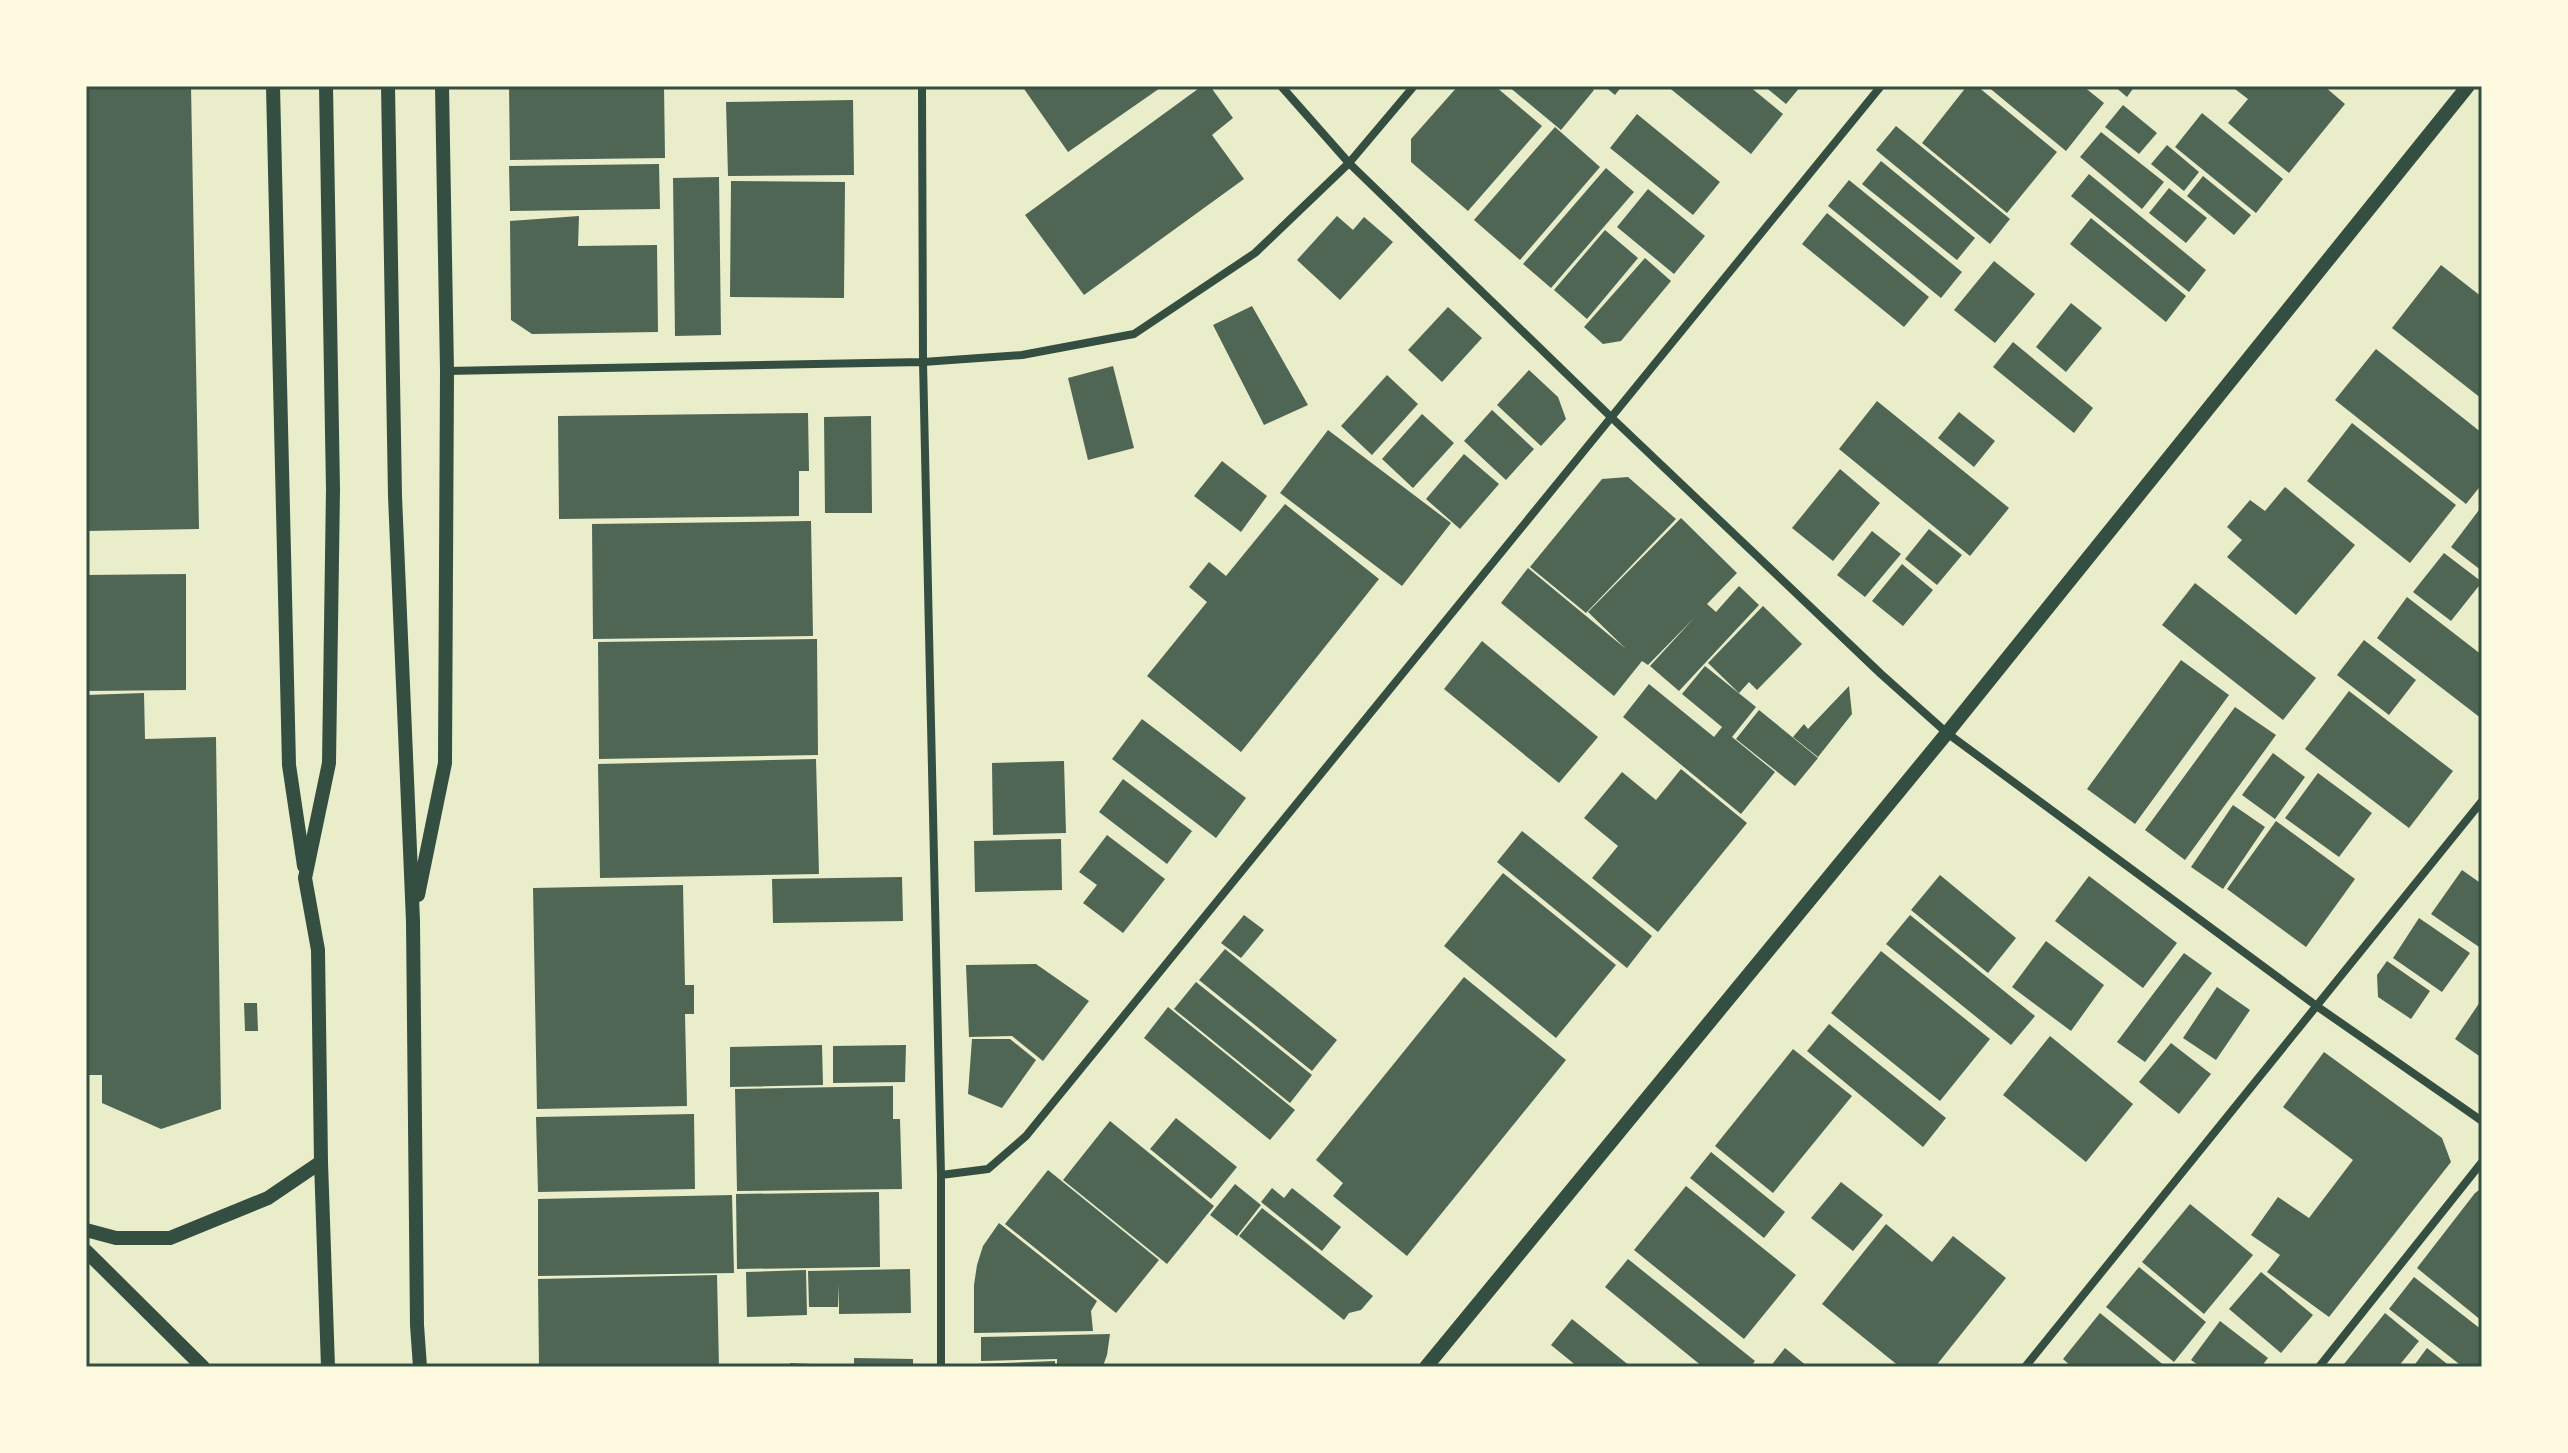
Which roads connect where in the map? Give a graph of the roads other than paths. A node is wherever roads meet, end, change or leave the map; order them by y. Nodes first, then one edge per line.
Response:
1 (273, 86) edge
2 (326, 86) edge
3 (388, 86) edge
4 (442, 86) edge
5 (922, 86) edge
6 (1281, 86) edge
7 (1414, 86) edge
8 (1881, 86) edge
9 (2468, 86) edge
10 (1349, 163) junction
11 (923, 362) junction
12 (447, 371) junction
13 (1612, 418) junction
14 (1947, 733) junction
15 (2482, 801) edge
16 (305, 878) junction
17 (413, 921) junction
18 (2318, 1007) junction
19 (2482, 1121) edge
20 (321, 1162) junction
21 (2482, 1162) edge
22 (941, 1175) junction
23 (86, 1230) edge
24 (86, 1251) edge
25 (203, 1367) edge
26 (328, 1367) edge
27 (420, 1367) edge
28 (941, 1367) edge
29 (1426, 1367) edge
30 (2025, 1367) edge
31 (2319, 1367) edge

1 - 16 street
2 - 16 street
3 - 17 street
4 - 12 street
5 - 11 street
6 - 10 street
7 - 10 street
8 - 13 street
9 - 14 street
10 - 11 street
10 - 13 street
11 - 12 street
11 - 22 street
12 - 17 street
13 - 14 street
13 - 22 street
14 - 18 street
14 - 29 street
15 - 18 street
16 - 20 street
17 - 27 street
18 - 19 street
18 - 30 street
20 - 23 street
20 - 26 street
21 - 31 street
22 - 28 street
24 - 25 street

